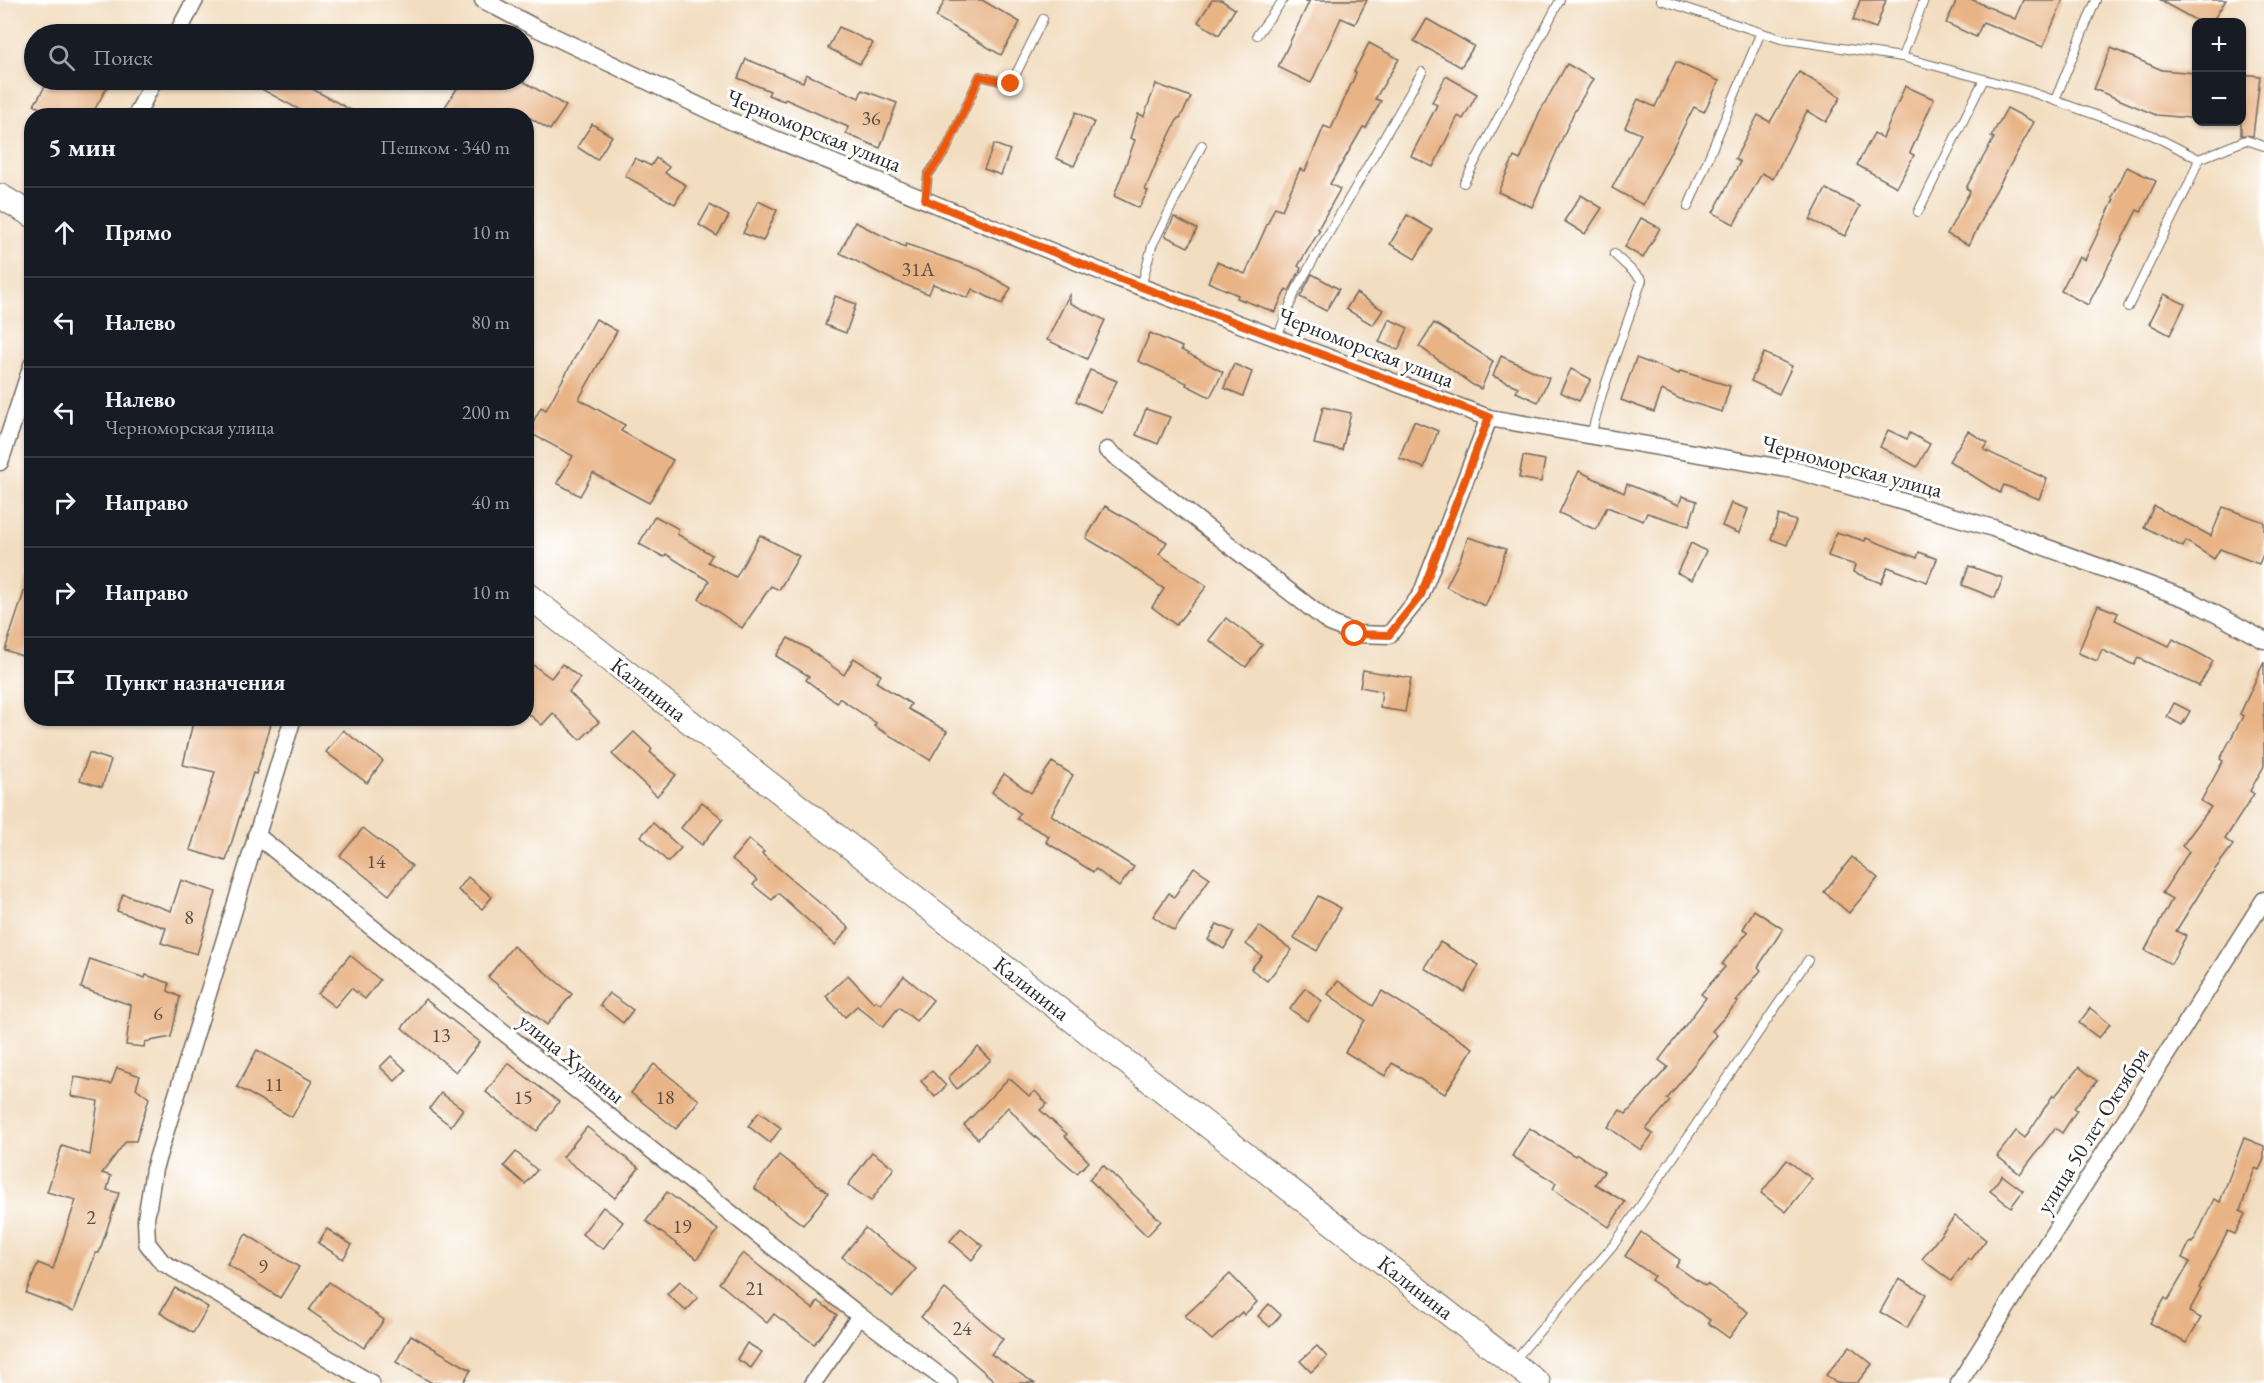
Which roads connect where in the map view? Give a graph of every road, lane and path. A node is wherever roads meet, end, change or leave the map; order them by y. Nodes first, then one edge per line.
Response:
1 (195, 0) edge
2 (483, 0) edge
3 (1283, 0) edge
4 (1560, 0) edge
5 (1661, 0) edge
6 (1924, 0) edge
7 (2096, 0) edge
8 (1043, 19) dead end
9 (182, 24) edge
10 (528, 24) edge
11 (534, 27) edge
12 (1761, 32) junction
13 (1257, 35) dead end
14 (1902, 57) junction
15 (1422, 72) dead end
16 (1984, 79) junction
17 (149, 90) edge
18 (2055, 100) junction
19 (140, 108) edge
20 (1202, 145) dead end
21 (2264, 146) edge
22 (2199, 159) junction
23 (1464, 183) dead end
24 (0, 196) edge
25 (925, 200) junction
26 (1688, 207) dead end
27 (24, 210) edge
28 (1918, 212) dead end
29 (1614, 254) dead end
30 (1141, 287) junction
31 (2128, 307) dead end
32 (1277, 338) junction
33 (24, 389) edge
34 (1489, 417) junction
35 (1592, 435) junction
36 (1107, 450) dead end
37 (0, 462) edge
38 (534, 600) edge
39 (2264, 640) edge
40 (290, 726) edge
41 (256, 835) junction
42 (2264, 900) edge
43 (1808, 960) dead end
44 (860, 1316) junction
45 (1512, 1363) junction
46 (371, 1383) edge
47 (813, 1383) edge
48 (949, 1383) edge
49 (1539, 1383) edge
50 (1959, 1383) edge

1 - 9 street
2 - 10 street, Черноморская улица
3 - 13 lane
4 - 23 lane
5 - 12 lane
6 - 14 lane
7 - 18 lane
8 - 25 lane
11 - 25 street, Черноморская улица
12 - 14 lane
12 - 26 lane
14 - 16 lane
15 - 32 lane
16 - 18 lane
16 - 28 lane
17 - 19 street
18 - 22 lane
20 - 30 lane
21 - 22 lane
22 - 31 lane
24 - 27 street
25 - 30 street, Черноморская улица
29 - 35 lane
30 - 32 street, Черноморская улица
32 - 34 street, Черноморская улица
33 - 37 street
34 - 35 street, Черноморская улица
34 - 36 street
35 - 39 street, Черноморская улица
38 - 45 street, Калинина
40 - 41 street
41 - 44 street, улица Худыны
41 - 46 street
42 - 50 street, улица 50 лет Октября
43 - 45 lane
44 - 47 street
44 - 48 street, улица Худыны
45 - 49 street, Калинина

